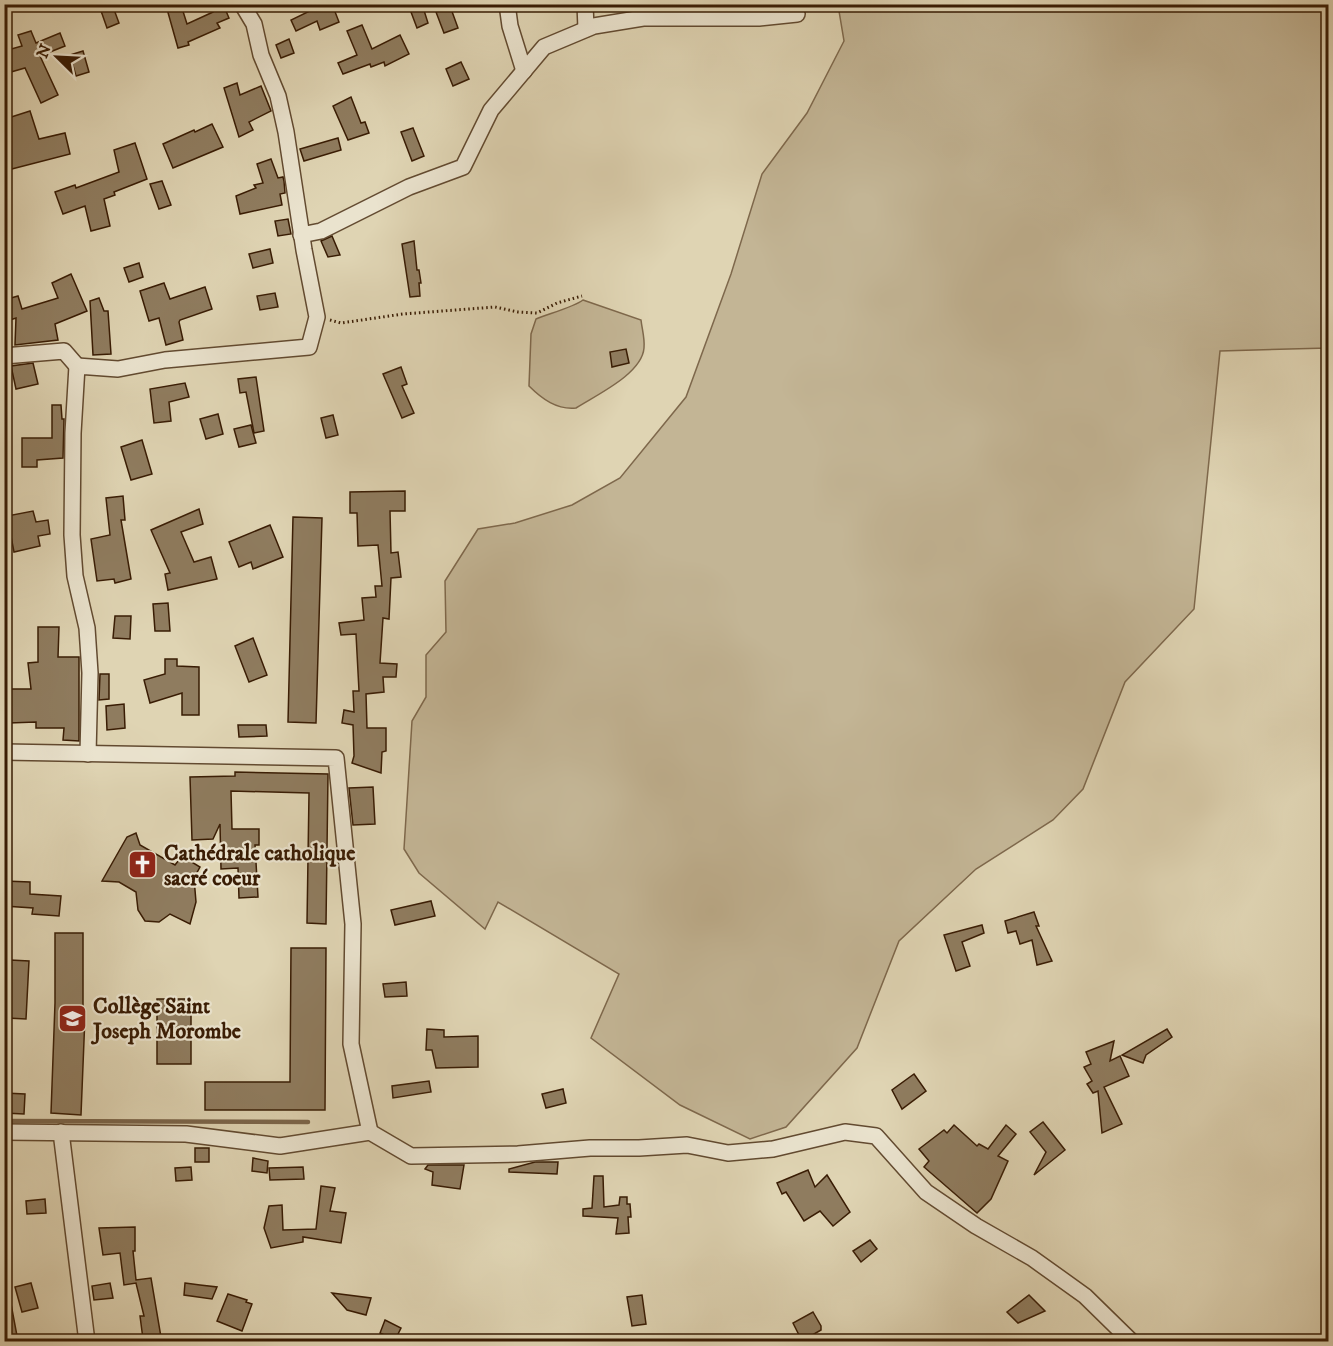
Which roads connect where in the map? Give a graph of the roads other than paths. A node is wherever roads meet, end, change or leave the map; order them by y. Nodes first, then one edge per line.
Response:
1 (242, 4) edge
2 (507, 4) edge
3 (585, 4) edge
4 (797, 14) dead end
5 (586, 29) junction
6 (524, 71) junction
7 (302, 235) junction
8 (4, 356) edge
9 (77, 366) junction
10 (4, 752) edge
11 (88, 754) junction
12 (4, 1132) edge
13 (61, 1132) junction
14 (370, 1132) junction
15 (87, 1341) edge
16 (1132, 1341) edge

1 - 7 street
2 - 6 street
3 - 5 street
4 - 5 street
5 - 6 street
6 - 7 street
7 - 9 street
8 - 9 street
9 - 11 street
10 - 11 street
11 - 14 street
12 - 13 street
13 - 14 street
13 - 15 street
14 - 16 street

